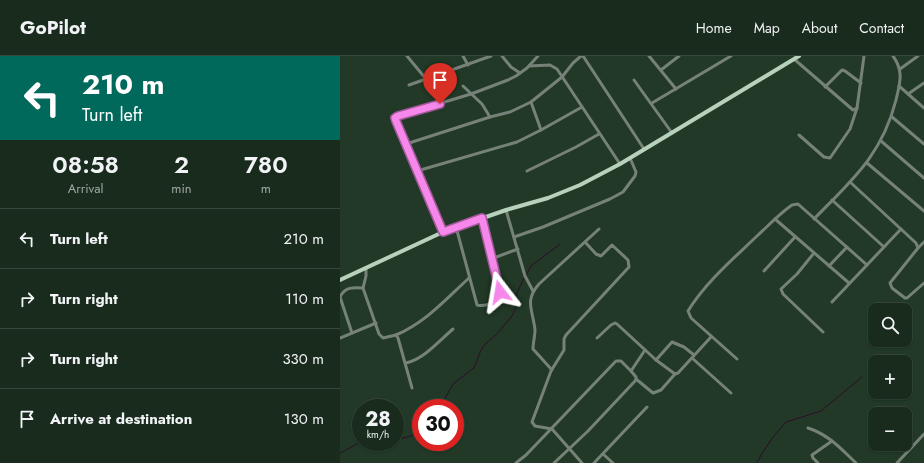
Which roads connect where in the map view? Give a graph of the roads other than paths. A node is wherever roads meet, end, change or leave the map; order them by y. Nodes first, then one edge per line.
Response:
1 (407, 56) edge
2 (463, 56) edge
3 (491, 56) edge
4 (502, 56) edge
5 (538, 56) edge
6 (649, 56) edge
7 (679, 56) edge
8 (731, 56) edge
9 (799, 56) edge
10 (864, 56) edge
11 (893, 56) edge
12 (918, 56) edge
13 (794, 59) junction
14 (468, 65) junction
15 (528, 66) junction
16 (900, 69) junction
17 (661, 70) junction
18 (520, 73) junction
19 (562, 76) junction
20 (426, 79) junction
21 (634, 80) dead end
22 (861, 83) junction
23 (924, 83) edge
24 (409, 85) dead end
25 (463, 86) dead end
26 (899, 86) junction
27 (825, 87) junction
28 (676, 89) junction
29 (471, 94) junction
30 (908, 94) junction
31 (531, 102) junction
32 (652, 103) junction
33 (582, 107) junction
34 (923, 107) edge
35 (857, 108) junction
36 (490, 117) junction
37 (892, 117) junction
38 (541, 130) junction
39 (672, 133) junction
40 (599, 134) junction
41 (798, 135) dead end
42 (881, 141) junction
43 (406, 144) junction
44 (924, 144) edge
45 (644, 150) junction
46 (630, 158) junction
47 (867, 163) junction
48 (620, 164) junction
49 (417, 171) junction
50 (527, 171) dead end
51 (924, 178) edge
52 (850, 182) junction
53 (832, 200) junction
54 (506, 210) junction
55 (924, 212) edge
56 (482, 218) junction
57 (775, 219) junction
58 (814, 219) junction
59 (456, 227) junction
60 (599, 229) dead end
61 (901, 229) junction
62 (443, 232) junction
63 (514, 237) junction
64 (795, 237) junction
65 (585, 242) junction
66 (924, 242) edge
67 (846, 247) junction
68 (884, 247) junction
69 (918, 248) junction
70 (518, 249) junction
71 (814, 253) junction
72 (491, 259) junction
73 (867, 265) junction
74 (830, 266) junction
75 (366, 268) junction
76 (764, 271) dead end
77 (469, 278) junction
78 (340, 280) edge
79 (849, 283) junction
80 (924, 283) edge
81 (363, 288) junction
82 (533, 291) junction
83 (832, 302) dead end
84 (376, 322) junction
85 (453, 329) dead end
86 (823, 332) dead end
87 (352, 333) junction
88 (396, 335) junction
89 (711, 337) junction
90 (340, 338) edge
91 (597, 338) dead end
92 (645, 350) junction
93 (694, 355) junction
94 (692, 358) junction
95 (737, 359) dead end
96 (656, 360) junction
97 (406, 363) junction
98 (552, 370) junction
99 (631, 371) junction
100 (675, 374) junction
101 (636, 379) junction
102 (412, 388) dead end
103 (730, 393) dead end
104 (647, 407) dead end
105 (808, 428) dead end
106 (552, 429) junction
107 (924, 434) edge
108 (832, 441) junction
109 (569, 449) junction
110 (603, 454) junction
111 (516, 463) edge
112 (554, 463) edge
113 (582, 463) edge
114 (594, 463) edge
115 (613, 463) edge
116 (818, 463) edge
117 (856, 463) edge
118 (897, 463) edge

1 - 20 street
2 - 14 street
3 - 14 street
4 - 18 street
5 - 15 street
6 - 17 street
7 - 17 street
8 - 28 street
9 - 13 main road
10 - 22 street
11 - 16 street
12 - 16 street
13 - 27 street
13 - 39 main road
14 - 20 street
15 - 18 street
15 - 19 street
16 - 26 street
17 - 28 street
18 - 29 street
19 - 31 street
19 - 33 street
19 - 45 street
20 - 24 street
21 - 32 street
22 - 27 street
22 - 35 street
23 - 30 street
25 - 29 street
26 - 30 street
26 - 37 street
27 - 35 street
28 - 32 street
29 - 36 street
29 - 43 street
30 - 34 street
31 - 36 street
31 - 38 street
32 - 39 street
33 - 38 street
33 - 40 street
35 - 41 street
36 - 43 street
37 - 42 street
37 - 44 street
38 - 49 street
39 - 45 main road
40 - 48 street
40 - 50 street
42 - 47 street
42 - 51 street
43 - 49 street
45 - 46 main road
46 - 48 main road
46 - 63 street
47 - 52 street
47 - 55 street
48 - 54 main road
49 - 62 street
52 - 53 street
52 - 61 street
53 - 58 street
53 - 68 street
54 - 56 main road
54 - 63 street
56 - 59 main road
56 - 72 street
57 - 58 street
57 - 64 street
57 - 89 street
58 - 67 street
59 - 62 main road
59 - 77 street
60 - 65 street
61 - 68 street
61 - 69 street
62 - 75 main road
63 - 70 street
64 - 71 street
64 - 76 street
65 - 82 street
65 - 98 street
66 - 69 street
67 - 73 street
67 - 74 street
68 - 73 street
69 - 80 street
70 - 72 street
70 - 82 street
71 - 74 street
71 - 86 street
72 - 77 street
73 - 79 street
74 - 79 street
75 - 78 main road
75 - 81 street
77 - 88 street
79 - 83 street
81 - 84 street
81 - 87 street
82 - 98 street
84 - 87 street
84 - 88 street
85 - 97 street
87 - 90 street
88 - 97 street
89 - 93 street
89 - 95 street
91 - 92 street
92 - 96 street
92 - 99 street
93 - 94 street
93 - 96 street
94 - 100 street
94 - 103 street
96 - 100 street
97 - 102 street
98 - 106 street
99 - 101 street
99 - 106 street
100 - 101 street
101 - 109 street
104 - 110 street
105 - 108 street
106 - 109 street
106 - 111 street
107 - 118 street
108 - 116 street
108 - 117 street
109 - 112 street
109 - 113 street
110 - 114 street
110 - 115 street

